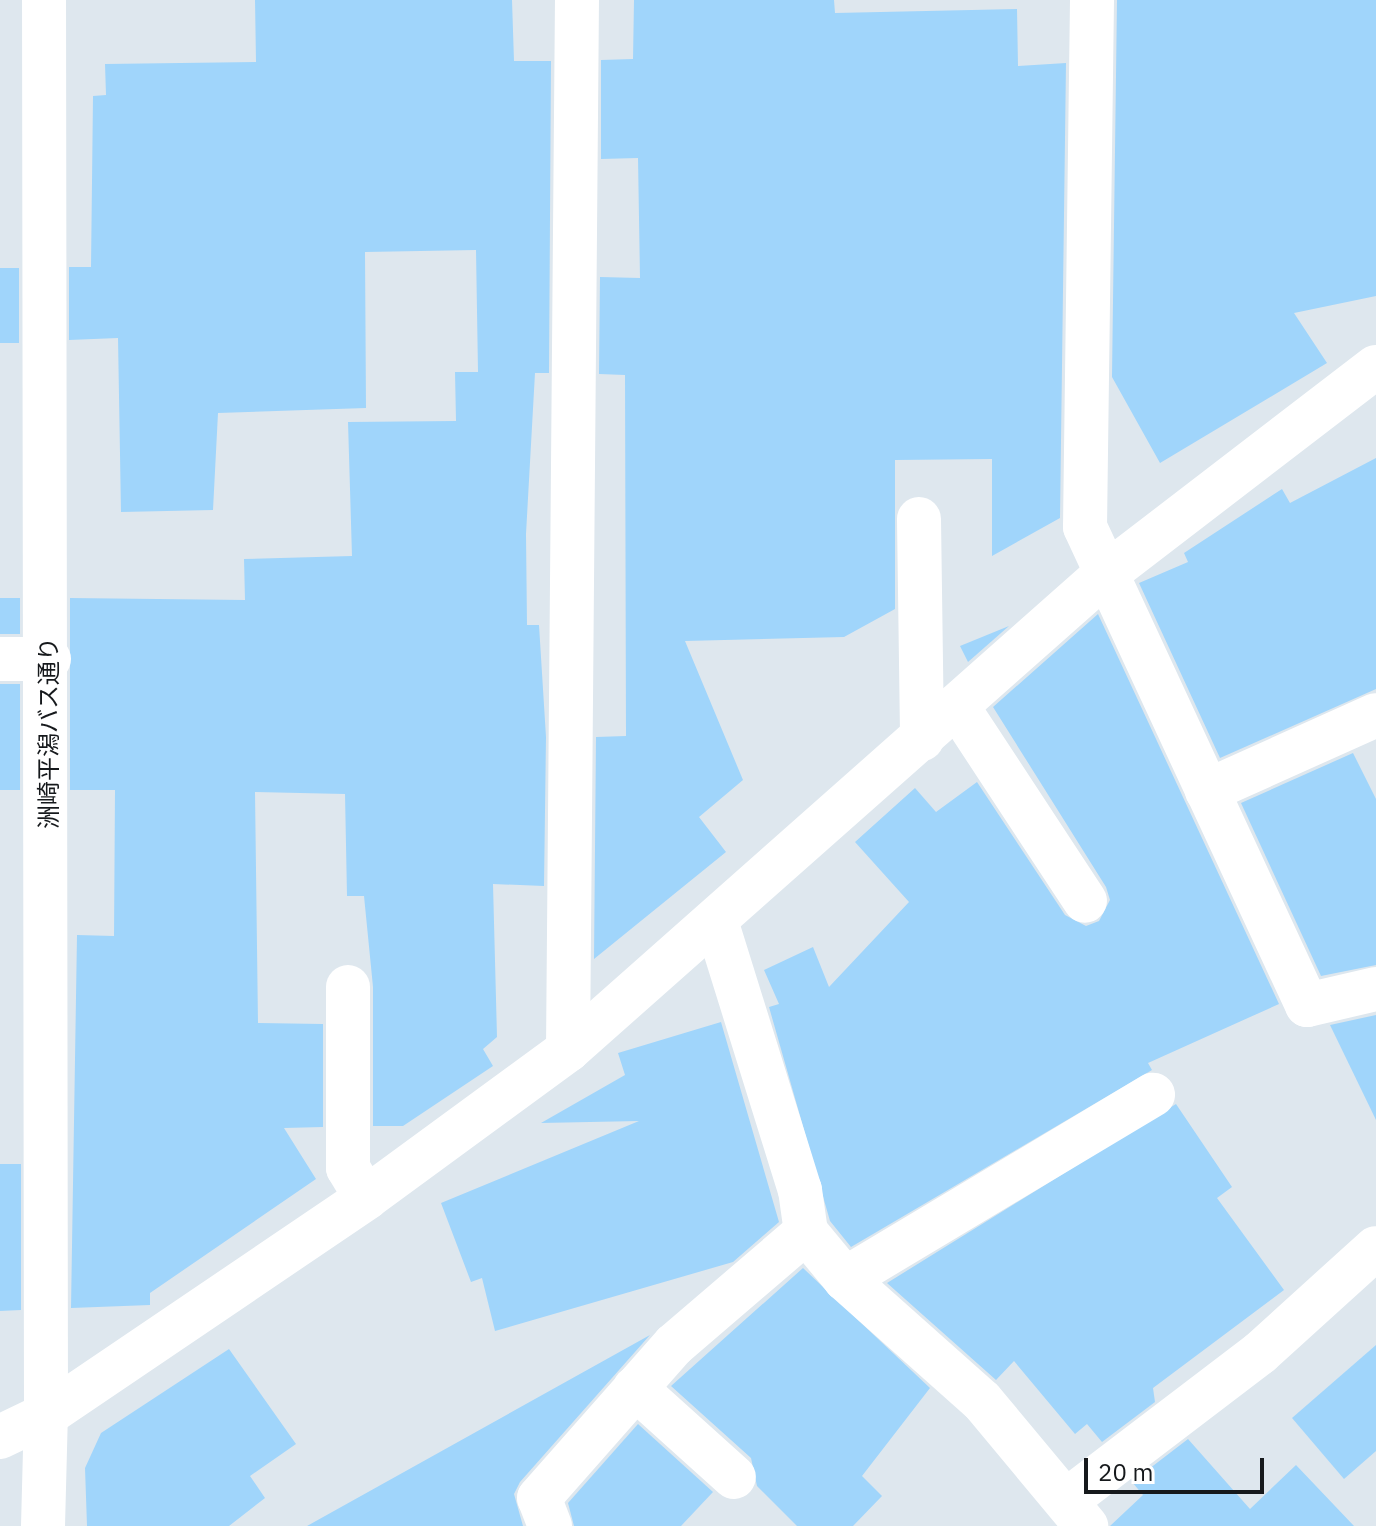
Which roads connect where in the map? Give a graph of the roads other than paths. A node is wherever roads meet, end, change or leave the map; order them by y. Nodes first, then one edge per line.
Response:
1 (44, 0) edge
2 (577, 0) edge
3 (1092, 0) edge
4 (1376, 367) edge
5 (919, 519) dead end
6 (1102, 577) junction
7 (0, 659) edge
8 (49, 659) junction
9 (957, 706) junction
10 (1376, 715) edge
11 (922, 739) junction
12 (1207, 791) junction
13 (1085, 901) dead end
14 (717, 924) junction
15 (348, 987) dead end
16 (1376, 989) edge
17 (568, 1050) junction
18 (1153, 1095) dead end
19 (366, 1198) junction
20 (806, 1232) junction
21 (1376, 1248) edge
22 (845, 1279) junction
23 (635, 1388) junction
24 (46, 1415) junction
25 (0, 1437) edge
26 (734, 1477) dead end
27 (544, 1512) edge
28 (1077, 1513) edge
29 (43, 1526) edge

1 - 8 street, 洲崎平潟バス通り
2 - 17 street
3 - 6 street
4 - 6 street
5 - 11 street
6 - 9 street
6 - 12 street
7 - 8 street
8 - 24 street, 洲崎平潟バス通り
9 - 11 street
9 - 13 street
10 - 12 street
11 - 14 street
12 - 16 street
14 - 17 street
14 - 20 street
15 - 19 street
17 - 19 street
18 - 22 street
19 - 24 street
20 - 22 street
20 - 23 street
21 - 28 street
22 - 28 street
23 - 26 street
23 - 27 street
24 - 25 street
24 - 29 street, 洲崎平潟バス通り

